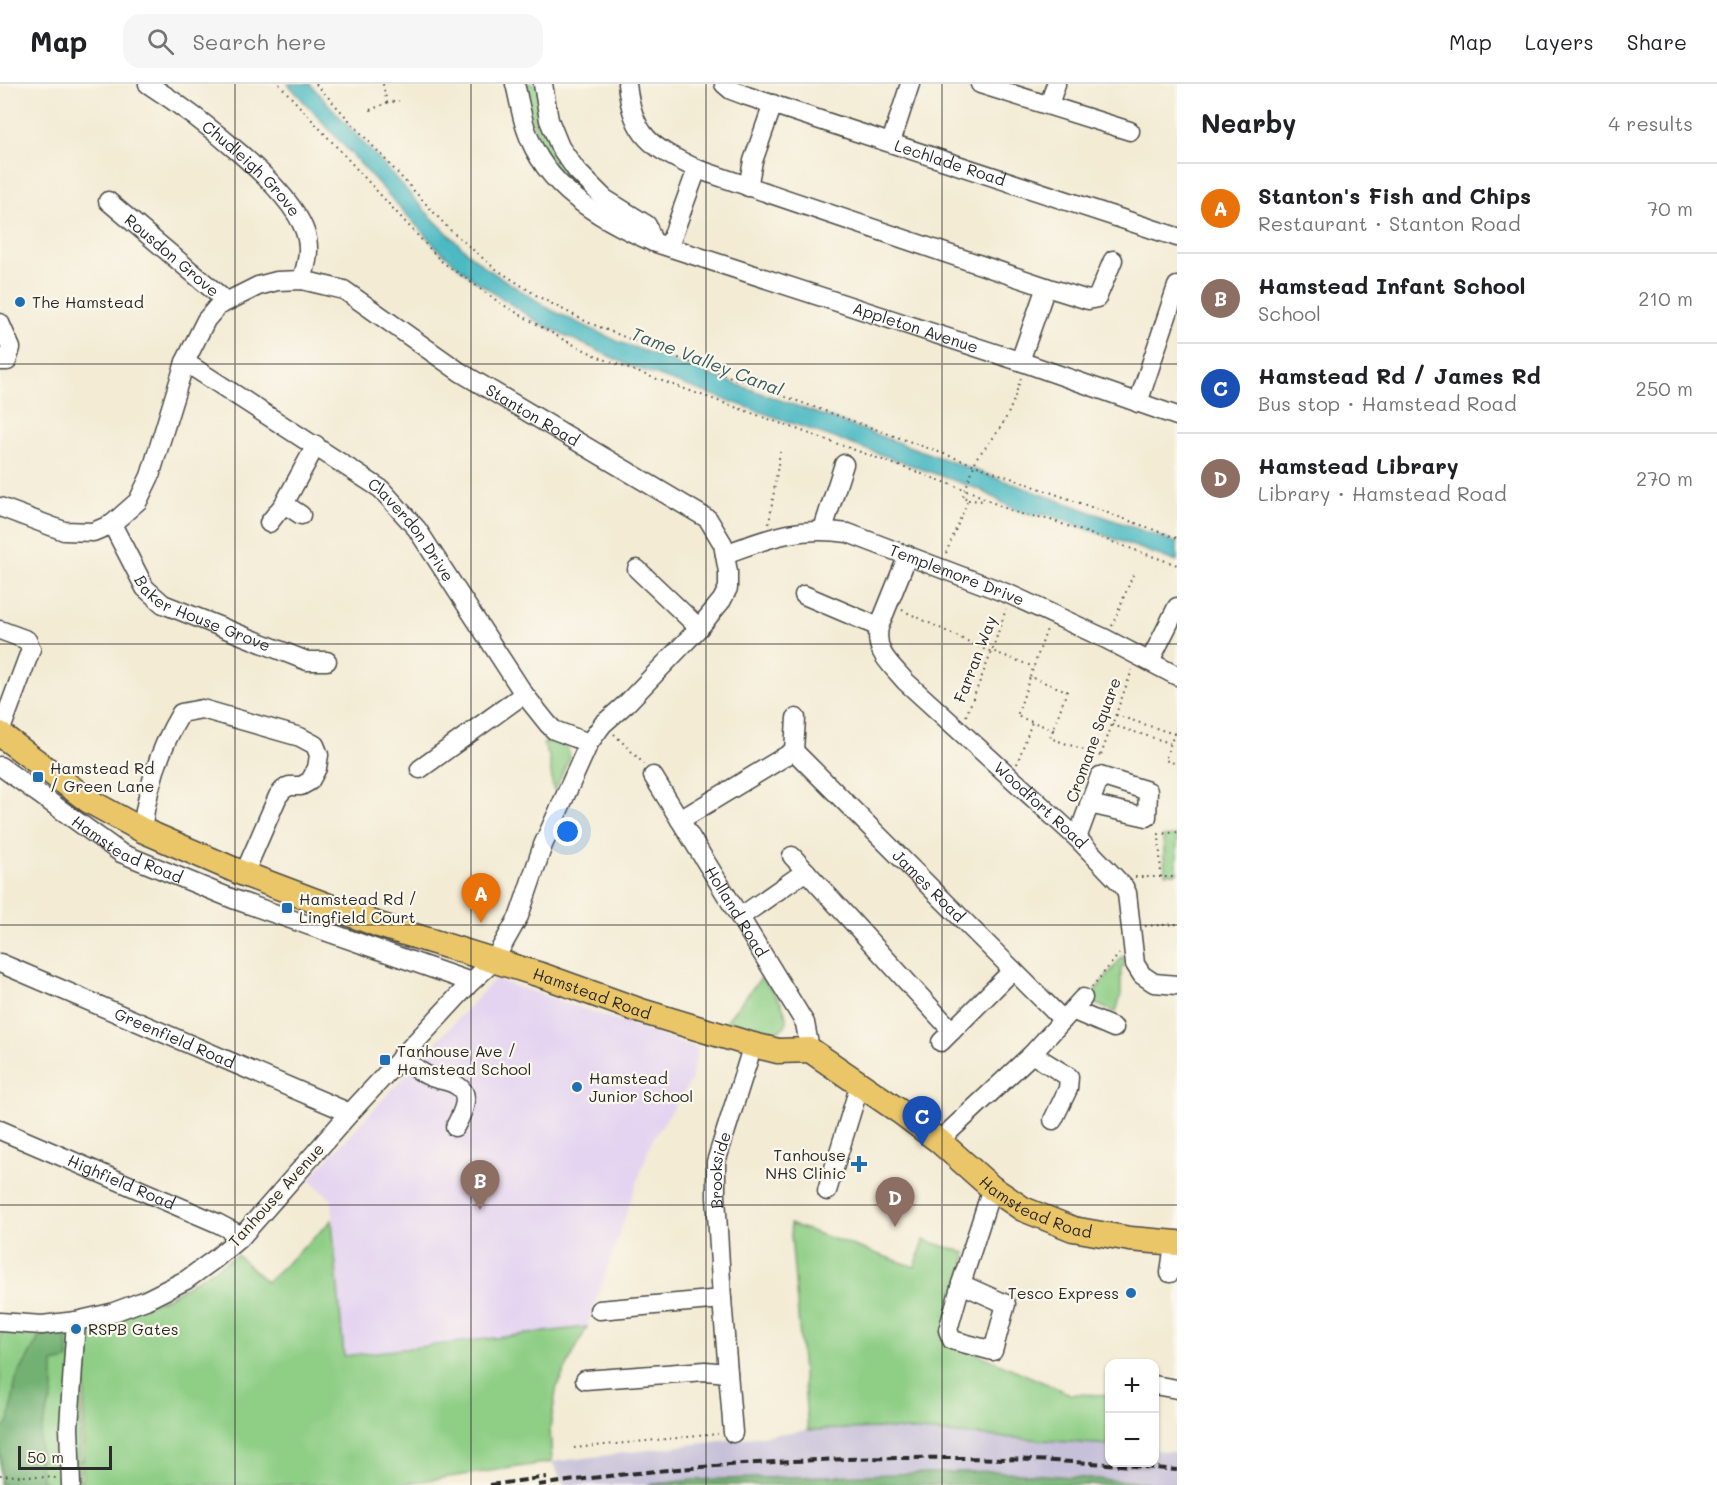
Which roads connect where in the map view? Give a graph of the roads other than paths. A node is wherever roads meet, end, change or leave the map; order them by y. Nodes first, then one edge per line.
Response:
1 (148, 84) edge
2 (515, 84) edge
3 (543, 84) edge
4 (627, 84) edge
5 (724, 84) edge
6 (910, 84) edge
7 (980, 84) edge
8 (1056, 84) edge
9 (773, 104) junction
10 (1049, 105) junction
11 (1130, 131) dead end
12 (891, 142) junction
13 (698, 169) junction
14 (748, 187) junction
15 (117, 201) dead end
16 (1177, 237) edge
17 (661, 244) junction
18 (1113, 260) dead end
19 (302, 280) junction
20 (1177, 286) edge
21 (1046, 287) junction
22 (226, 301) junction
23 (0, 323) edge
24 (0, 361) edge
25 (185, 362) junction
26 (1022, 362) junction
27 (1138, 403) junction
28 (1177, 416) edge
29 (316, 445) junction
30 (844, 464) dead end
31 (284, 504) junction
32 (0, 507) edge
33 (301, 515) dead end
34 (269, 523) dead end
35 (112, 524) junction
36 (823, 529) junction
37 (725, 554) junction
38 (908, 555) junction
39 (640, 580) dead end
40 (804, 595) dead end
41 (1177, 607) edge
42 (879, 627) junction
43 (699, 628) junction
44 (0, 630) edge
45 (1144, 659) junction
46 (327, 661) dead end
47 (1177, 676) edge
48 (524, 694) junction
49 (796, 718) dead end
50 (0, 733) edge
51 (589, 743) junction
52 (794, 751) junction
53 (426, 759) dead end
54 (0, 766) edge
55 (654, 776) road end
56 (1089, 804) dead end
57 (680, 820) junction
58 (142, 830) junction
59 (1077, 838) junction
60 (792, 856) dead end
61 (806, 872) junction
62 (244, 874) junction
63 (743, 915) dead end
64 (493, 962) junction
65 (0, 963) edge
66 (1013, 970) junction
67 (471, 982) junction
68 (1177, 985) edge
69 (1073, 1009) junction
70 (1114, 1028) dead end
71 (753, 1045) junction
72 (810, 1050) junction
73 (1032, 1054) junction
74 (401, 1056) junction
75 (860, 1084) junction
76 (350, 1113) junction
77 (1053, 1120) dead end
78 (455, 1127) dead end
79 (0, 1130) edge
80 (939, 1142) junction
81 (992, 1188) junction
82 (827, 1191) dead end
83 (242, 1236) junction
84 (1175, 1243) edge
85 (1170, 1273) dead end
86 (961, 1284) dead end
87 (722, 1299) junction
88 (609, 1303) dead end
89 (76, 1321) junction
90 (0, 1322) edge
91 (728, 1373) junction
92 (585, 1380) dead end
93 (1159, 1386) edge
94 (1177, 1389) edge
95 (733, 1433) road end
96 (71, 1481) edge

1 - 19 street, Chudleigh Grove
2 - 17 street, Appleton Avenue
3 - 17 street
4 - 13 street
5 - 9 street, Lechlade Road
6 - 12 street
7 - 10 street
8 - 10 street
9 - 12 street, Lechlade Road
9 - 14 street
10 - 11 street
12 - 16 street, Lechlade Road
13 - 14 street
13 - 17 street
14 - 21 street
15 - 22 street, Rousdon Grove
17 - 26 street, Appleton Avenue
18 - 21 street
19 - 22 street, Stanton Road
19 - 37 street, Stanton Road
20 - 27 street
21 - 26 street
22 - 25 street, Stanton Road
23 - 24 street
25 - 29 street, Claverdon Drive
25 - 35 street, Stanton Road
26 - 27 street, Appleton Avenue
27 - 28 street, Appleton Avenue
29 - 31 street
29 - 48 street, Claverdon Drive
30 - 36 street
31 - 33 street
31 - 34 street
32 - 35 street, Stanton Road
35 - 46 street, Baker House Grove
36 - 37 street, Templemore Drive
36 - 38 street, Templemore Drive
37 - 43 street, Stanton Road
38 - 42 street
38 - 45 street, Templemore Drive
39 - 43 street
40 - 42 street
41 - 45 street
42 - 59 street, Woodfort Road
43 - 51 street, Stanton Road
44 - 50 street
45 - 47 street, Templemore Drive
48 - 51 street, Claverdon Drive
48 - 53 street
49 - 52 street
50 - 58 main road, Hamstead Road
51 - 64 street, Stanton Road
52 - 57 street
52 - 66 street, James Road
54 - 67 street, Hamstead Road
55 - 57 street, Holland Road
56 - 59 street
57 - 72 street, Holland Road
58 - 62 main road, Hamstead Road
58 - 62 street
59 - 68 street, Woodfort Road
60 - 61 street
61 - 63 street
61 - 66 street
62 - 64 main road, Hamstead Road
64 - 67 street, Tanhouse Avenue
64 - 71 main road, Hamstead Road
65 - 76 street, Greenfield Road
66 - 69 street, James Road
67 - 74 street, Tanhouse Avenue
69 - 70 street
69 - 73 street
71 - 72 main road, Hamstead Road
71 - 87 street, Brookside
72 - 75 main road, Hamstead Road
73 - 77 street
73 - 80 street
74 - 76 street, Tanhouse Avenue
74 - 78 street
75 - 80 main road, Hamstead Road
75 - 82 street
76 - 83 street, Tanhouse Avenue
79 - 83 street, Highfield Road
80 - 81 main road, Hamstead Road
81 - 84 main road, Hamstead Road
81 - 86 street
83 - 89 street, Tanhouse Avenue
84 - 85 street
87 - 88 street
87 - 91 street, Brookside
89 - 90 street, Tanhouse Avenue
89 - 96 street
91 - 92 street
91 - 95 street, Brookside
93 - 94 street

